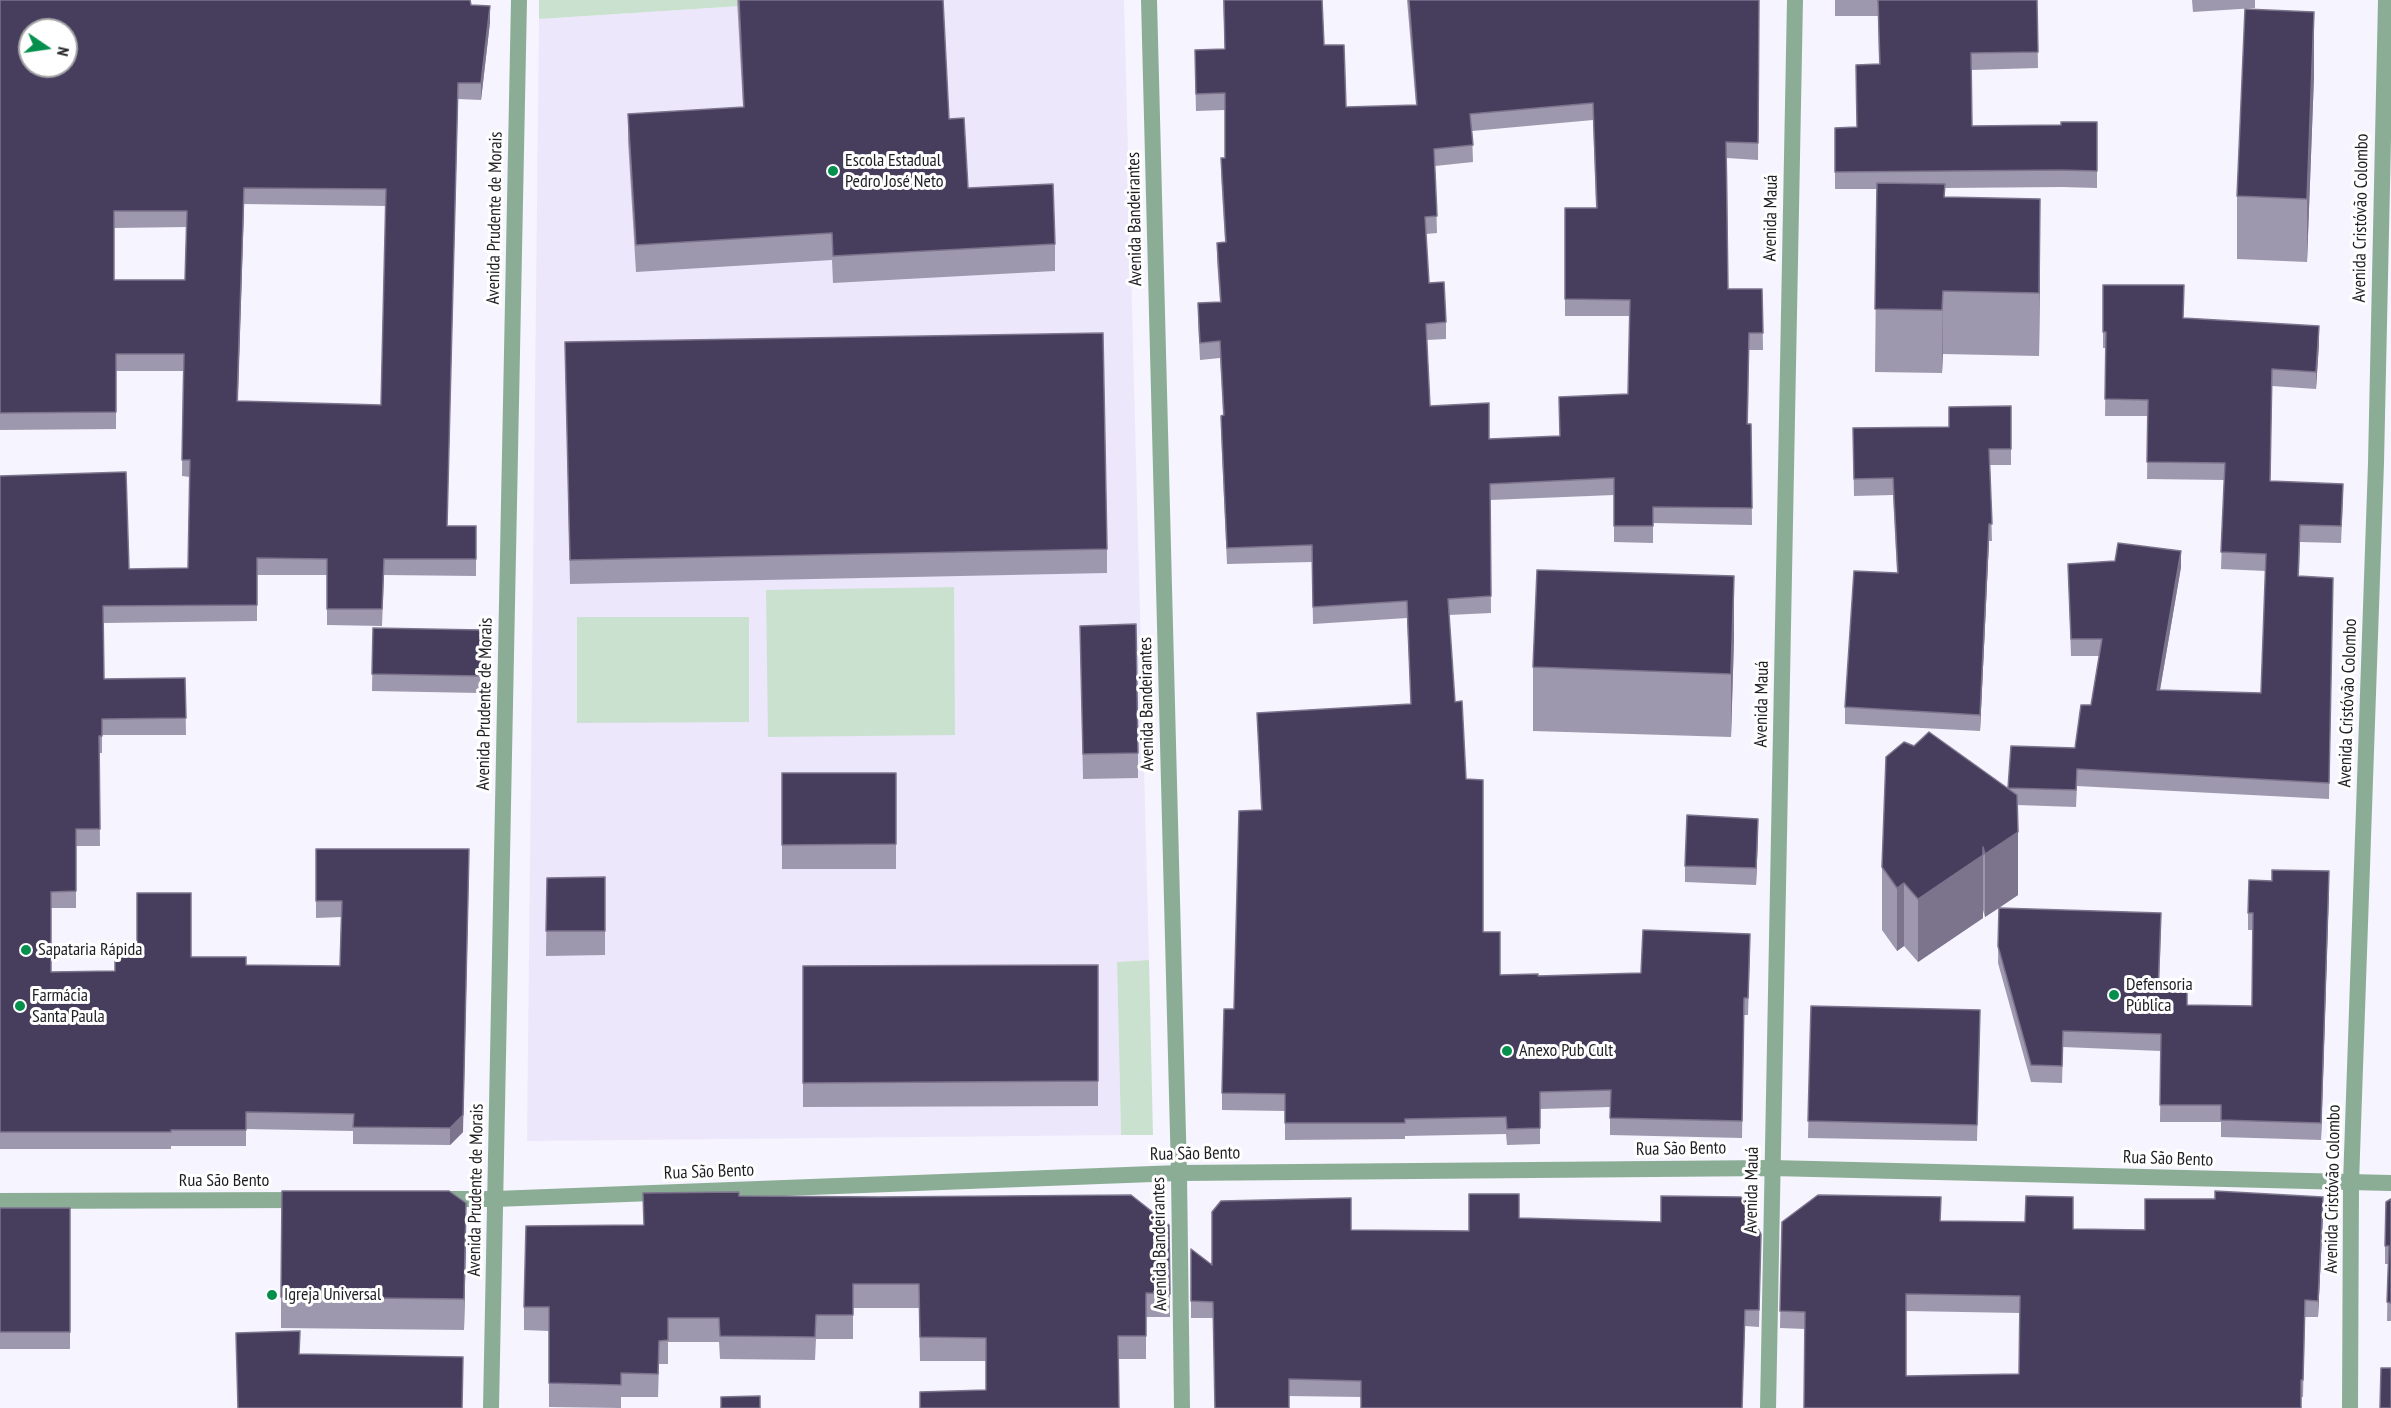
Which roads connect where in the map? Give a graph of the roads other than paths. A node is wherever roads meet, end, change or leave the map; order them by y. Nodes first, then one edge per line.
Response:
1 (519, 0) edge
2 (1149, 0) edge
3 (1795, 0) edge
4 (2386, 0) edge
5 (1773, 1168) junction
6 (1179, 1173) junction
7 (2351, 1183) junction
8 (2391, 1183) edge
9 (495, 1199) junction
10 (318, 1200) edge
11 (424, 1200) edge
12 (0, 1201) edge
13 (491, 1408) edge
14 (1182, 1408) edge
15 (1768, 1408) edge
16 (2350, 1408) edge

1 - 9 street, Avenida Prudente de Morais
2 - 6 street, Avenida Bandeirantes
3 - 5 street, Avenida Mauá
4 - 7 street, Avenida Cristóvão Colombo
5 - 6 street, Rua São Bento
5 - 7 street, Rua São Bento
5 - 15 street, Avenida Mauá
6 - 9 street, Rua São Bento
6 - 14 street, Avenida Bandeirantes
7 - 8 street, Rua São Bento
7 - 16 street, Avenida Cristóvão Colombo
9 - 11 street, Rua São Bento
9 - 13 street, Avenida Prudente de Morais
10 - 12 street, Rua São Bento

